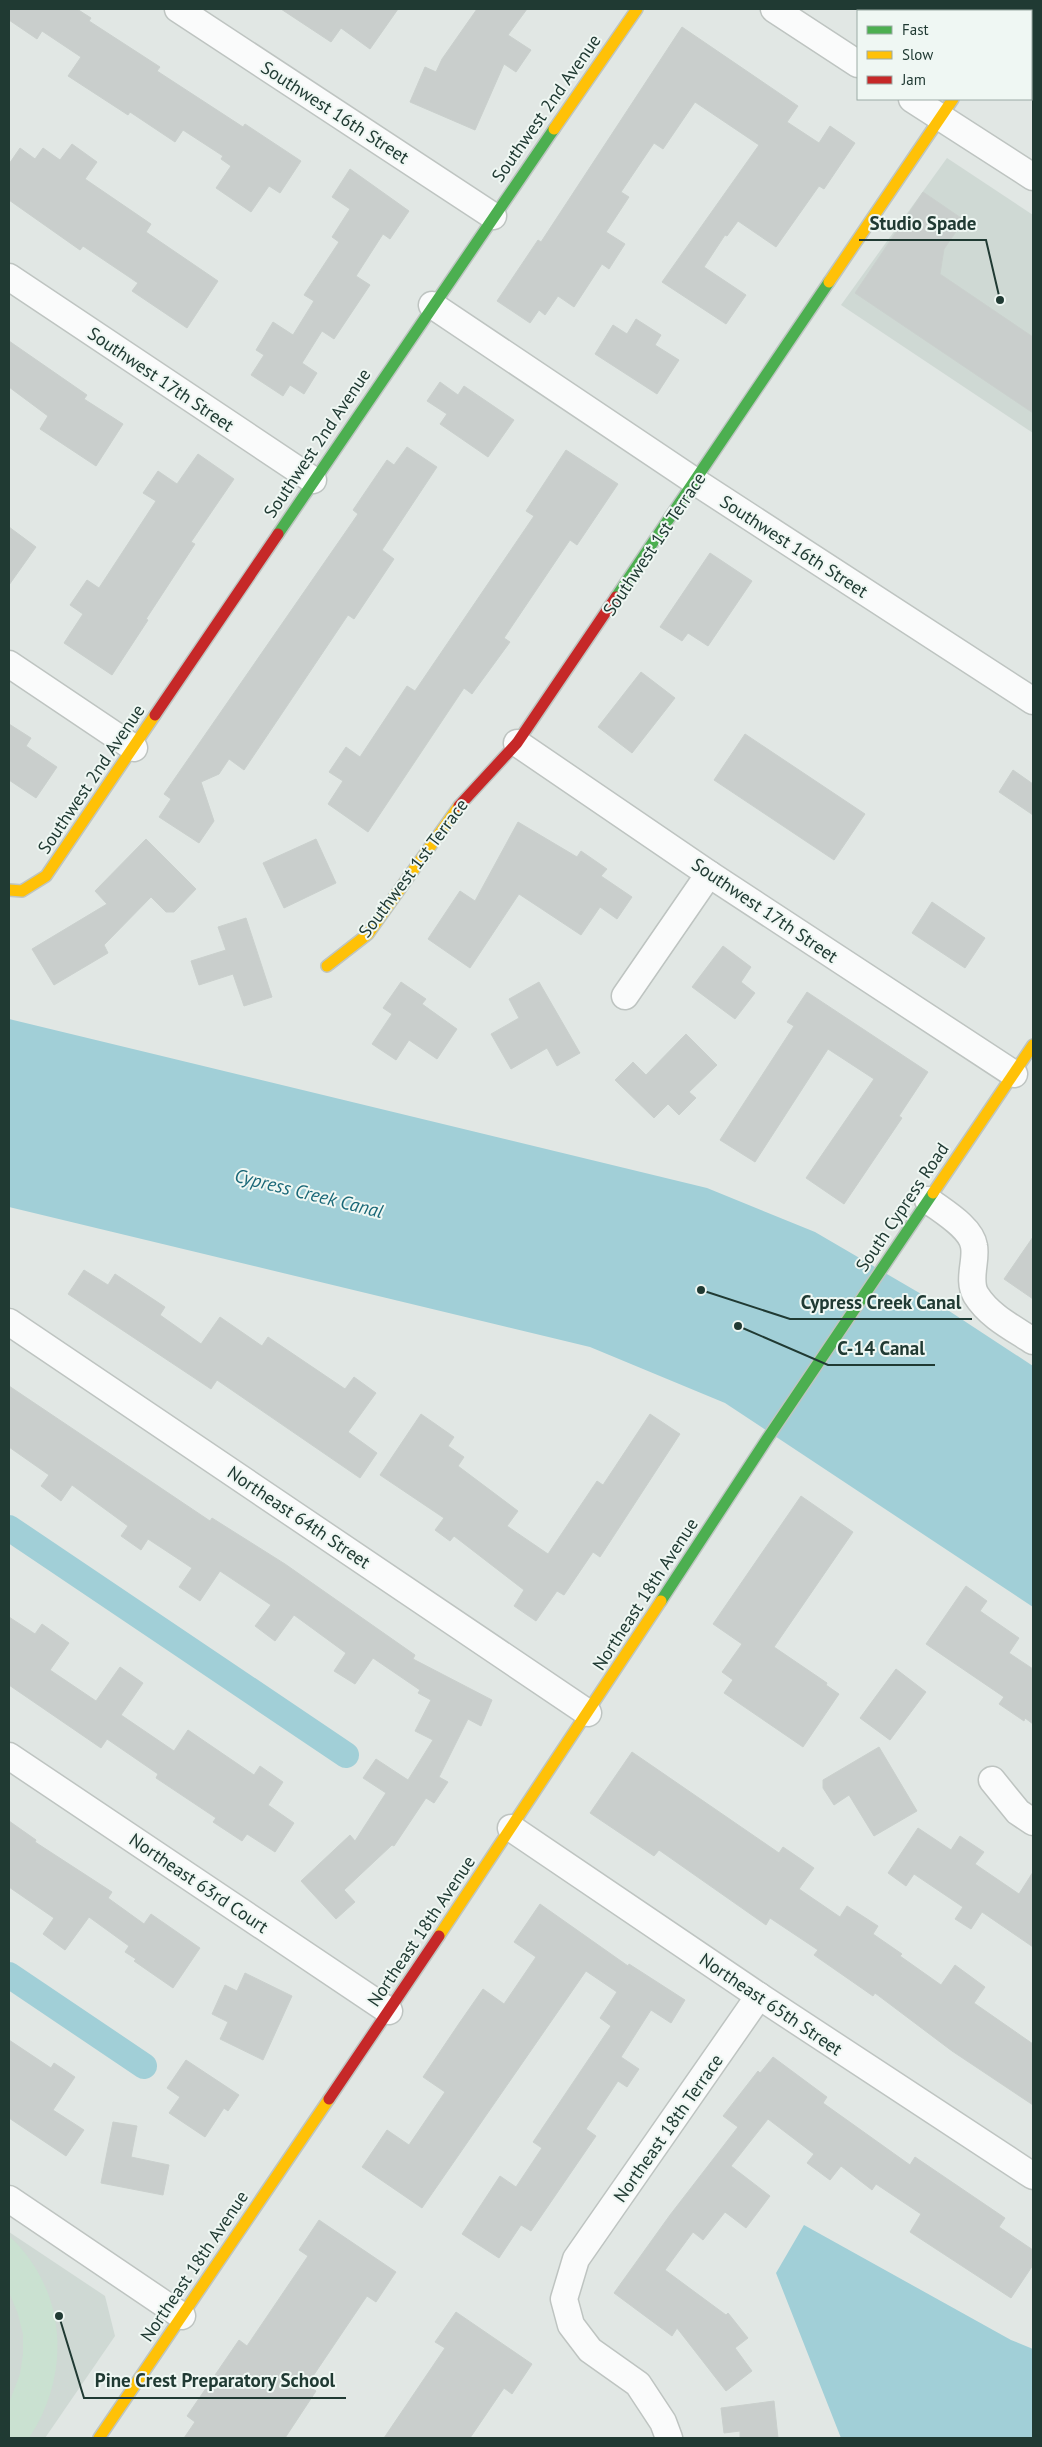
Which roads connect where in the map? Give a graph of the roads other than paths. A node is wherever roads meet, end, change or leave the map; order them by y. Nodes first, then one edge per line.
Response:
1 (178, 9) edge
2 (637, 9) edge
3 (774, 9) edge
4 (857, 63) edge
5 (916, 100) edge
6 (947, 108) edge
7 (1033, 177) edge
8 (493, 216) junction
9 (9, 277) edge
10 (432, 305) junction
11 (313, 480) junction
12 (696, 482) junction
13 (9, 664) edge
14 (1033, 701) edge
15 (517, 744) junction
16 (134, 748) junction
17 (708, 874) junction
18 (9, 890) edge
19 (327, 966) dead end
20 (625, 996) dead end
21 (1033, 1045) edge
22 (1014, 1074) junction
23 (928, 1200) junction
24 (9, 1322) edge
25 (1033, 1341) edge
26 (767, 1439) joint
27 (588, 1713) junction
28 (9, 1756) edge
29 (992, 1780) dead end
30 (1033, 1822) edge
31 (511, 1828) junction
32 (759, 1996) junction
33 (389, 2011) junction
34 (1033, 2176) edge
35 (9, 2199) edge
36 (182, 2316) junction
37 (99, 2438) edge
38 (668, 2438) edge

1 - 8 street, Southwest 16th Street
2 - 8 street, Southwest 2nd Avenue
3 - 4 street
5 - 6 street
6 - 7 street
6 - 12 street, Southwest 1st Terrace
8 - 10 street, Southwest 2nd Avenue
9 - 11 street, Southwest 17th Street
10 - 11 street, Southwest 2nd Avenue
10 - 12 street, Southwest 16th Street
11 - 16 street, Southwest 2nd Avenue
12 - 14 street, Southwest 16th Street
12 - 15 street, Southwest 1st Terrace
13 - 16 street
15 - 17 street, Southwest 17th Street
15 - 19 street, Southwest 1st Terrace
16 - 18 street, Southwest 2nd Avenue
17 - 20 street
17 - 22 street, Southwest 17th Street
21 - 22 street, South Cypress Road
22 - 23 street, South Cypress Road
23 - 25 street
23 - 26 street, South Cypress Road
24 - 27 street, Northeast 64th Street
26 - 27 street, Northeast 18th Avenue
27 - 31 street, Northeast 18th Avenue
28 - 33 street, Northeast 63rd Court
29 - 30 street
31 - 32 street, Northeast 65th Street
31 - 33 street, Northeast 18th Avenue
32 - 34 street, Northeast 65th Street
32 - 38 street, Northeast 18th Terrace
33 - 36 street, Northeast 18th Avenue
35 - 36 street
36 - 37 street, Northeast 18th Avenue

